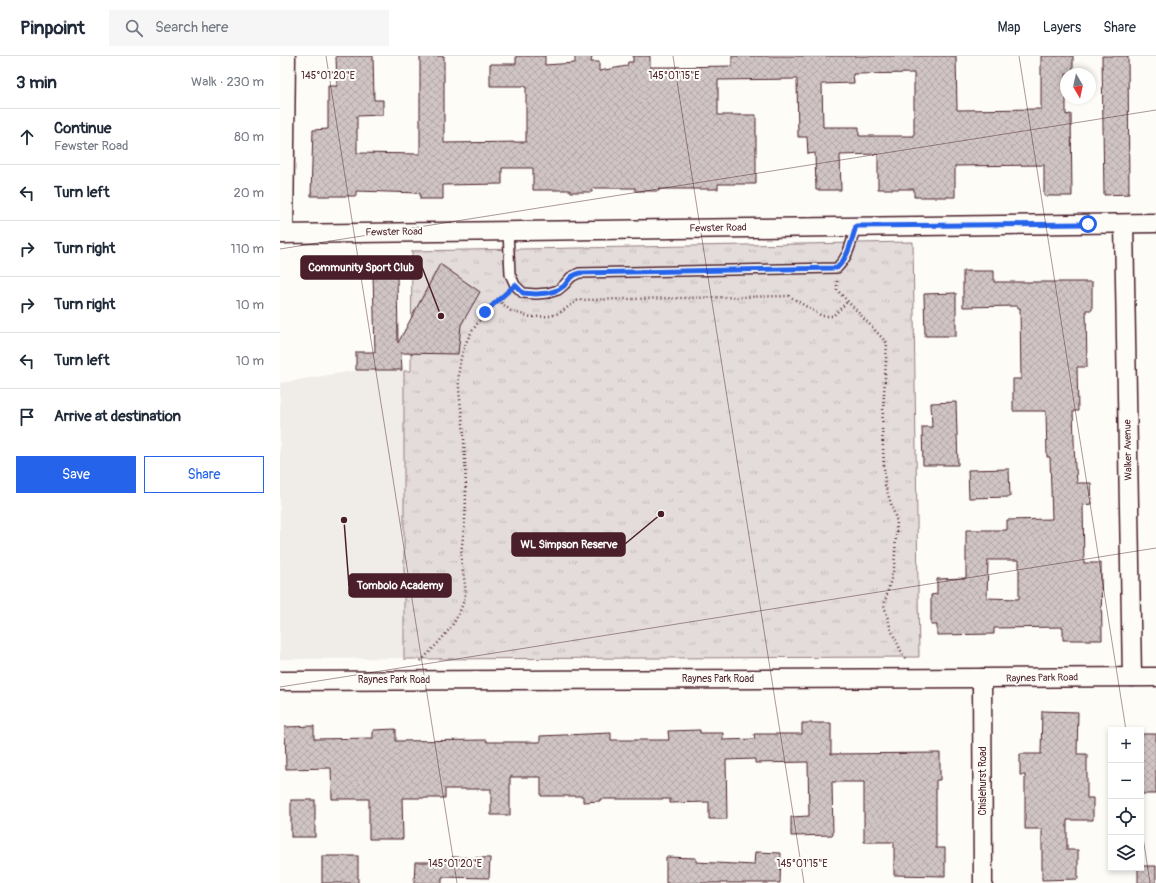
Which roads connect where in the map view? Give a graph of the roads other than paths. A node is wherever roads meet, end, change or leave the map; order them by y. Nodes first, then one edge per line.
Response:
1 (286, 56) edge
2 (1156, 223) edge
3 (1124, 224) junction
4 (856, 226) junction
5 (508, 231) junction
6 (282, 234) edge
7 (1132, 677) junction
8 (1156, 677) edge
9 (982, 678) junction
10 (280, 681) edge
11 (983, 883) edge

1 - 6 street
2 - 3 street, Fewster Road
3 - 4 street, Fewster Road
3 - 7 street, Walker Avenue
4 - 5 street, Fewster Road
4 - 5 lane
5 - 6 street, Fewster Road
7 - 8 street, Raynes Park Road
7 - 9 street, Raynes Park Road
9 - 10 street, Raynes Park Road
9 - 11 street, Chislehurst Road

